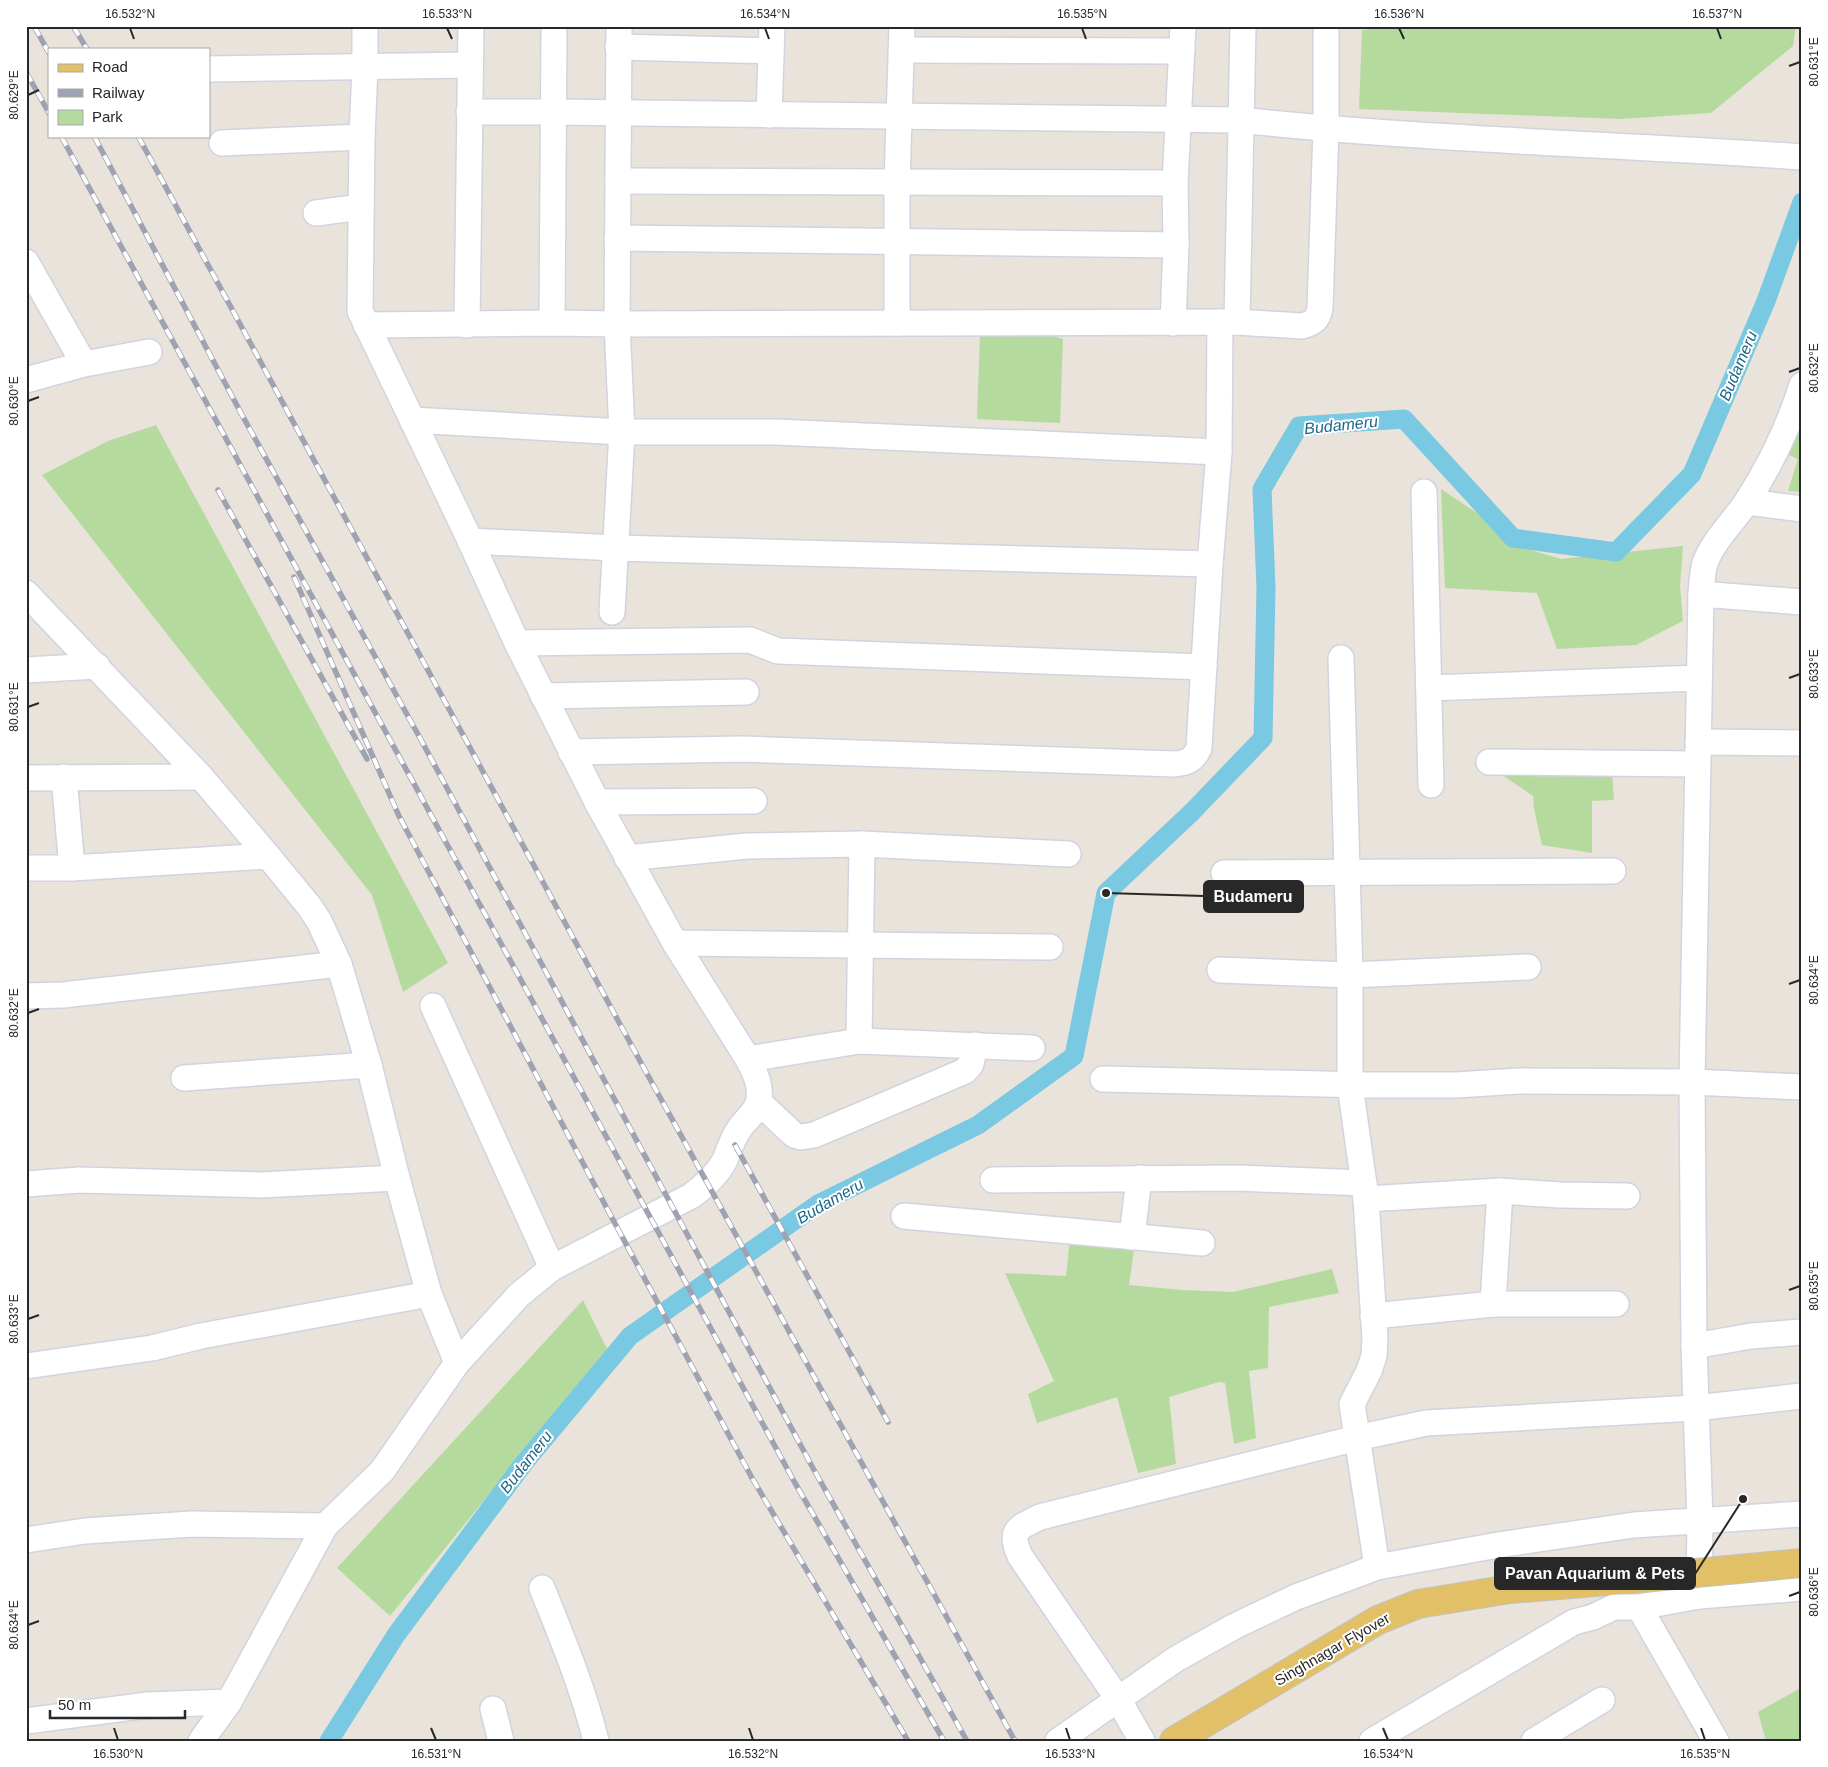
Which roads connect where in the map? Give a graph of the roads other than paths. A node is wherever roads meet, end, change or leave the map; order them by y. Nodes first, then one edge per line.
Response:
1 (365, 26) edge
2 (471, 26) edge
3 (554, 26) edge
4 (772, 26) edge
5 (1183, 26) edge
6 (1243, 26) edge
7 (1326, 26) edge
8 (618, 36) edge
9 (902, 38) edge
10 (770, 51) junction
11 (1182, 51) junction
12 (470, 65) junction
13 (365, 67) junction
14 (210, 69) edge
15 (469, 112) junction
16 (552, 112) junction
17 (618, 114) junction
18 (769, 115) junction
19 (900, 117) junction
20 (1179, 120) junction
21 (1240, 120) junction
22 (1326, 129) junction
23 (362, 137) junction
24 (222, 143) dead end
25 (1802, 157) edge
26 (618, 181) junction
27 (897, 183) junction
28 (1175, 183) junction
29 (361, 207) junction
30 (316, 213) dead end
31 (617, 238) junction
32 (898, 242) junction
33 (1176, 246) junction
34 (26, 262) edge
35 (1228, 322) junction
36 (552, 323) junction
37 (897, 323) junction
38 (1173, 323) junction
39 (617, 324) junction
40 (366, 325) junction
41 (467, 325) junction
42 (149, 352) dead end
43 (84, 364) junction
44 (26, 380) edge
45 (1802, 385) edge
46 (412, 420) junction
47 (622, 432) junction
48 (1219, 452) junction
49 (1424, 492) dead end
50 (1746, 502) junction
51 (1802, 509) edge
52 (470, 541) junction
53 (616, 548) junction
54 (1210, 564) junction
55 (26, 593) edge
56 (1701, 594) junction
57 (1802, 602) edge
58 (612, 612) dead end
59 (517, 643) junction
60 (1341, 658) dead end
61 (97, 666) junction
62 (1204, 667) junction
63 (26, 670) edge
64 (1699, 678) junction
65 (1429, 688) junction
66 (746, 692) dead end
67 (543, 696) junction
68 (1802, 743) edge
69 (571, 752) junction
70 (1698, 753) junction
71 (1489, 762) dead end
72 (64, 777) junction
73 (201, 777) junction
74 (26, 778) edge
75 (1431, 786) dead end
76 (754, 801) dead end
77 (597, 802) junction
78 (862, 844) junction
79 (1068, 854) dead end
80 (268, 856) junction
81 (627, 858) junction
82 (26, 868) edge
83 (72, 868) junction
84 (1347, 872) junction
85 (1613, 872) dead end
86 (1224, 873) dead end
87 (675, 943) junction
88 (860, 944) junction
89 (1050, 947) dead end
90 (339, 964) junction
91 (1528, 967) dead end
92 (1220, 970) dead end
93 (1350, 975) junction
94 (26, 996) edge
95 (433, 1006) dead end
96 (859, 1041) junction
97 (974, 1045) junction
98 (1032, 1048) dead end
99 (748, 1059) junction
100 (368, 1065) junction
101 (184, 1078) dead end
102 (1103, 1078) dead end
103 (1692, 1082) junction
104 (1350, 1085) junction
105 (1802, 1087) edge
106 (759, 1102) junction
107 (397, 1178) junction
108 (1139, 1178) junction
109 (992, 1180) dead end
110 (26, 1184) edge
111 (1365, 1191) junction
112 (1500, 1191) junction
113 (1627, 1196) dead end
114 (904, 1216) dead end
115 (1132, 1237) junction
116 (1202, 1243) dead end
117 (552, 1268) junction
118 (429, 1294) junction
119 (1493, 1304) junction
120 (1616, 1304) dead end
121 (1373, 1316) junction
122 (1802, 1332) edge
123 (1694, 1346) junction
124 (457, 1363) junction
125 (26, 1366) edge
126 (1802, 1396) edge
127 (1695, 1408) junction
128 (1357, 1438) junction
129 (1802, 1514) edge
130 (1700, 1520) junction
131 (325, 1526) junction
132 (26, 1540) edge
133 (1802, 1563) edge
134 (1377, 1567) junction
135 (542, 1588) dead end
136 (1802, 1588) edge
137 (1699, 1596) junction
138 (1639, 1607) junction
139 (1118, 1699) junction
140 (1602, 1700) dead end
141 (229, 1702) junction
142 (493, 1709) dead end
143 (26, 1721) edge
144 (201, 1741) edge
145 (500, 1741) edge
146 (596, 1741) edge
147 (1058, 1741) edge
148 (1142, 1741) edge
149 (1174, 1741) edge
150 (1372, 1741) edge
151 (1534, 1741) edge
152 (1716, 1741) edge

1 - 13 street
2 - 12 street
3 - 16 street
4 - 10 street
5 - 11 street
6 - 21 street
7 - 22 street
8 - 10 street
8 - 17 street
9 - 11 street
9 - 19 street
10 - 18 street
11 - 20 street
12 - 13 street
12 - 15 street
13 - 14 street
13 - 23 street
15 - 16 street
15 - 41 street
16 - 17 street
16 - 36 street
17 - 18 street
17 - 26 street
18 - 19 street
19 - 20 street
19 - 27 street
20 - 21 street
20 - 28 street
21 - 22 street
21 - 35 street
22 - 25 street
22 - 35 street
23 - 24 street
23 - 29 street
26 - 27 street
26 - 31 street
27 - 28 street
27 - 32 street
28 - 33 street
29 - 30 street
29 - 40 street
31 - 32 street
31 - 39 street
32 - 33 street
32 - 37 street
33 - 38 street
34 - 43 street
35 - 38 street
35 - 48 street
36 - 39 street
36 - 41 street
37 - 38 street
37 - 39 street
39 - 47 street
40 - 41 street
40 - 46 street
42 - 43 street
43 - 44 street
45 - 50 street
46 - 47 street
46 - 52 street
47 - 48 street
47 - 53 street
48 - 54 street
49 - 65 street
50 - 51 street
50 - 56 street
52 - 53 street
52 - 59 street
53 - 54 street
53 - 58 street
54 - 62 street
55 - 61 street
56 - 57 street
56 - 64 street
59 - 62 street
59 - 67 street
60 - 84 street
61 - 63 street
61 - 73 street
62 - 69 street
64 - 65 street
64 - 70 street
65 - 75 street
66 - 67 street
67 - 69 street
68 - 70 street
69 - 77 street
70 - 71 street
70 - 103 street
72 - 73 street
72 - 74 street
72 - 83 street
73 - 80 street
76 - 77 street
77 - 81 street
78 - 79 street
78 - 81 street
78 - 88 street
80 - 83 street
80 - 90 street
81 - 87 street
82 - 83 street
84 - 85 street
84 - 86 street
84 - 93 street
87 - 88 street
87 - 99 street
88 - 89 street
88 - 96 street
90 - 94 street
90 - 100 street
91 - 93 street
92 - 93 street
93 - 104 street
95 - 117 street
96 - 97 street
96 - 99 street
97 - 98 street
97 - 106 street
99 - 106 street
100 - 101 street
100 - 107 street
102 - 104 street
103 - 104 street
103 - 105 street
103 - 123 street
104 - 111 street
106 - 117 street
107 - 110 street
107 - 118 street
108 - 109 street
108 - 111 street
108 - 115 street
111 - 112 street
111 - 121 street
112 - 113 street
112 - 119 street
114 - 115 street
115 - 116 street
117 - 124 street
118 - 124 street
118 - 125 street
119 - 120 street
119 - 121 street
121 - 128 street
122 - 123 street
123 - 127 street
124 - 131 street
126 - 127 street
127 - 128 street
127 - 130 street
128 - 134 street
128 - 139 street
129 - 130 street
130 - 134 street
130 - 137 street
131 - 132 street
131 - 141 street
133 - 149 main road, Singhnagar Flyover, bridge
134 - 139 street
135 - 146 street
136 - 137 street
137 - 138 street
138 - 150 street
138 - 152 street
139 - 147 street
139 - 148 street
140 - 151 street
141 - 143 street
141 - 144 street
142 - 145 street

